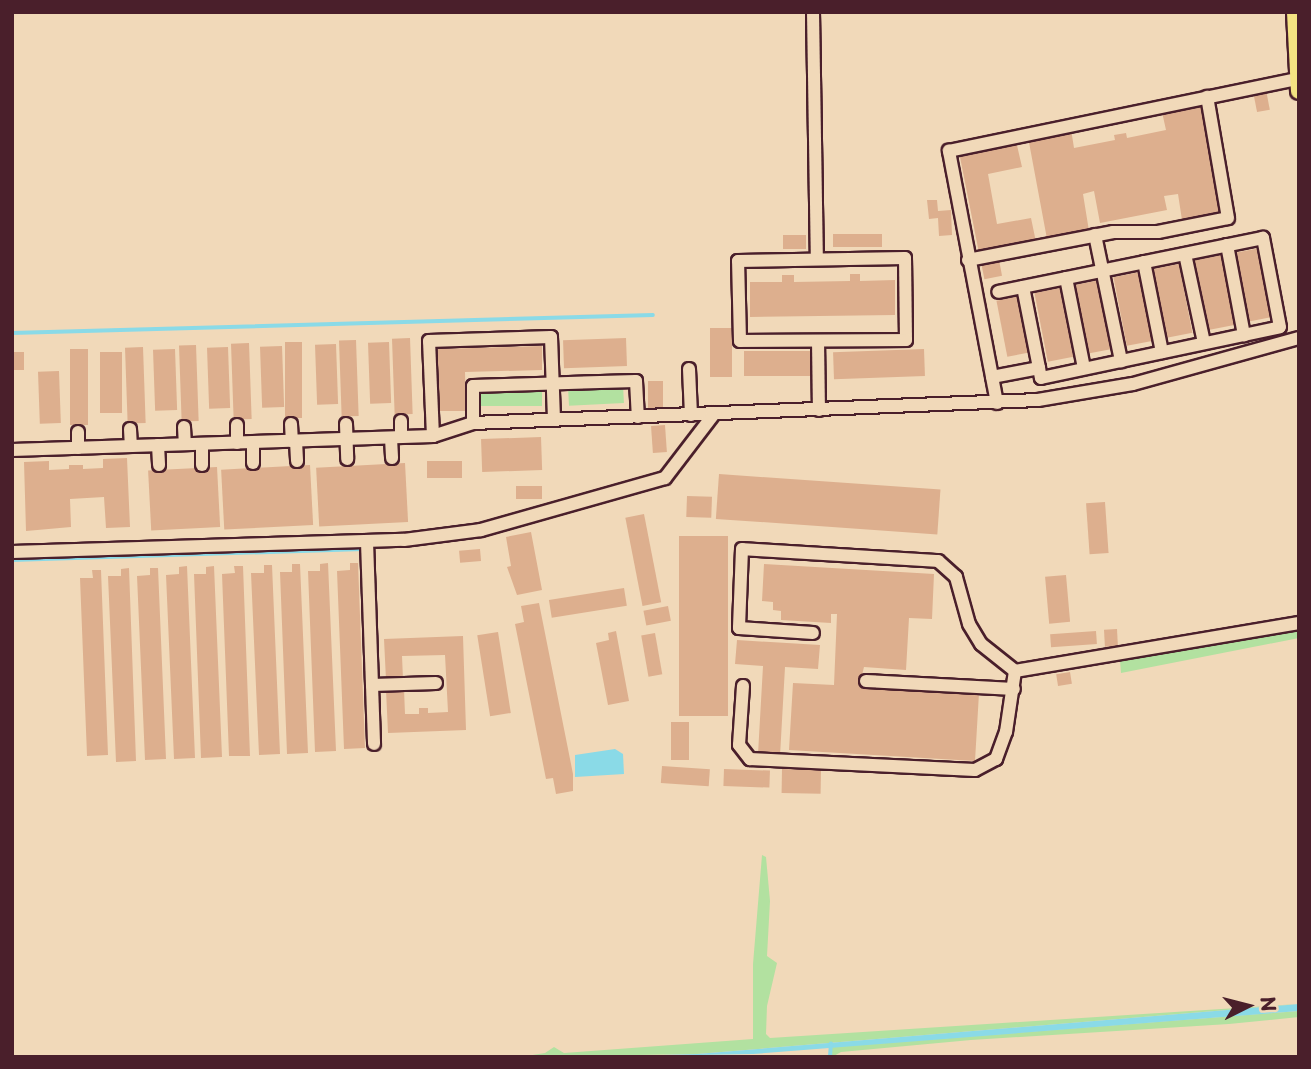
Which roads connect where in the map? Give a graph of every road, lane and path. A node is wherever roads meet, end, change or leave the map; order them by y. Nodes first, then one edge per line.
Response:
1 (813, 12) edge
2 (1294, 12) edge
3 (1298, 85) edge
4 (1207, 97) junction
5 (1096, 235) junction
6 (1227, 245) junction
7 (1185, 254) junction
8 (817, 259) junction
9 (968, 261) junction
10 (1144, 262) junction
11 (1105, 270) junction
12 (1066, 278) junction
13 (1023, 287) junction
14 (998, 292) dead end
15 (1244, 335) junction
16 (1299, 338) edge
17 (818, 341) junction
18 (1204, 343) junction
19 (1162, 352) junction
20 (1121, 360) junction
21 (1039, 368) junction
22 (1084, 368) junction
23 (689, 369) dead end
24 (992, 377) junction
25 (553, 384) junction
26 (998, 403) junction
27 (819, 410) junction
28 (714, 414) junction
29 (691, 415) junction
30 (638, 417) junction
31 (554, 420) junction
32 (401, 421) dead end
33 (473, 422) junction
34 (346, 424) dead end
35 (237, 425) dead end
36 (291, 425) dead end
37 (184, 427) dead end
38 (130, 429) dead end
39 (78, 432) dead end
40 (433, 436) junction
41 (396, 438) junction
42 (346, 439) junction
43 (294, 441) junction
44 (253, 442) junction
45 (237, 443) junction
46 (185, 444) junction
47 (202, 444) junction
48 (158, 445) junction
49 (131, 446) junction
50 (78, 448) junction
51 (12, 450) edge
52 (392, 458) dead end
53 (347, 459) dead end
54 (297, 461) dead end
55 (253, 463) dead end
56 (159, 465) dead end
57 (202, 465) dead end
58 (367, 542) junction
59 (12, 552) edge
60 (1299, 623) edge
61 (813, 633) dead end
62 (1015, 671) junction
63 (866, 681) dead end
64 (436, 683) dead end
65 (372, 685) junction
66 (743, 686) dead end
67 (1014, 689) junction
68 (374, 744) dead end

1 - 8 street
2 - 3 main road
3 - 4 street
4 - 5 street
4 - 9 street
5 - 9 street
5 - 11 street
6 - 7 street
6 - 15 street
6 - 15 street
7 - 10 street
7 - 18 street
8 - 17 street
8 - 17 street
9 - 24 street
10 - 11 street
10 - 19 street
11 - 12 street
11 - 20 street
12 - 13 street
12 - 22 street
13 - 14 street
13 - 21 street
15 - 18 street
16 - 26 street
17 - 27 street
18 - 19 street
19 - 20 street
20 - 22 street
21 - 22 street
21 - 24 street
23 - 29 street
24 - 26 street
25 - 30 street
25 - 31 street
25 - 33 street
25 - 40 street
26 - 27 street
27 - 28 street
28 - 29 street
28 - 58 street
29 - 30 street
30 - 31 street
31 - 33 street
32 - 41 street
33 - 40 street
34 - 42 street
35 - 45 street
36 - 43 street
37 - 46 street
38 - 49 street
39 - 50 street
40 - 41 street
41 - 42 street
41 - 52 street
42 - 43 street
42 - 53 street
43 - 44 street
43 - 54 street
44 - 45 street
44 - 55 street
45 - 47 street
46 - 47 street
46 - 48 street
47 - 57 street
48 - 49 street
48 - 56 street
49 - 50 street
50 - 51 street
58 - 59 street
58 - 65 street
60 - 62 street
61 - 62 street
62 - 67 street
63 - 67 street
64 - 65 street
65 - 68 street
66 - 67 street

